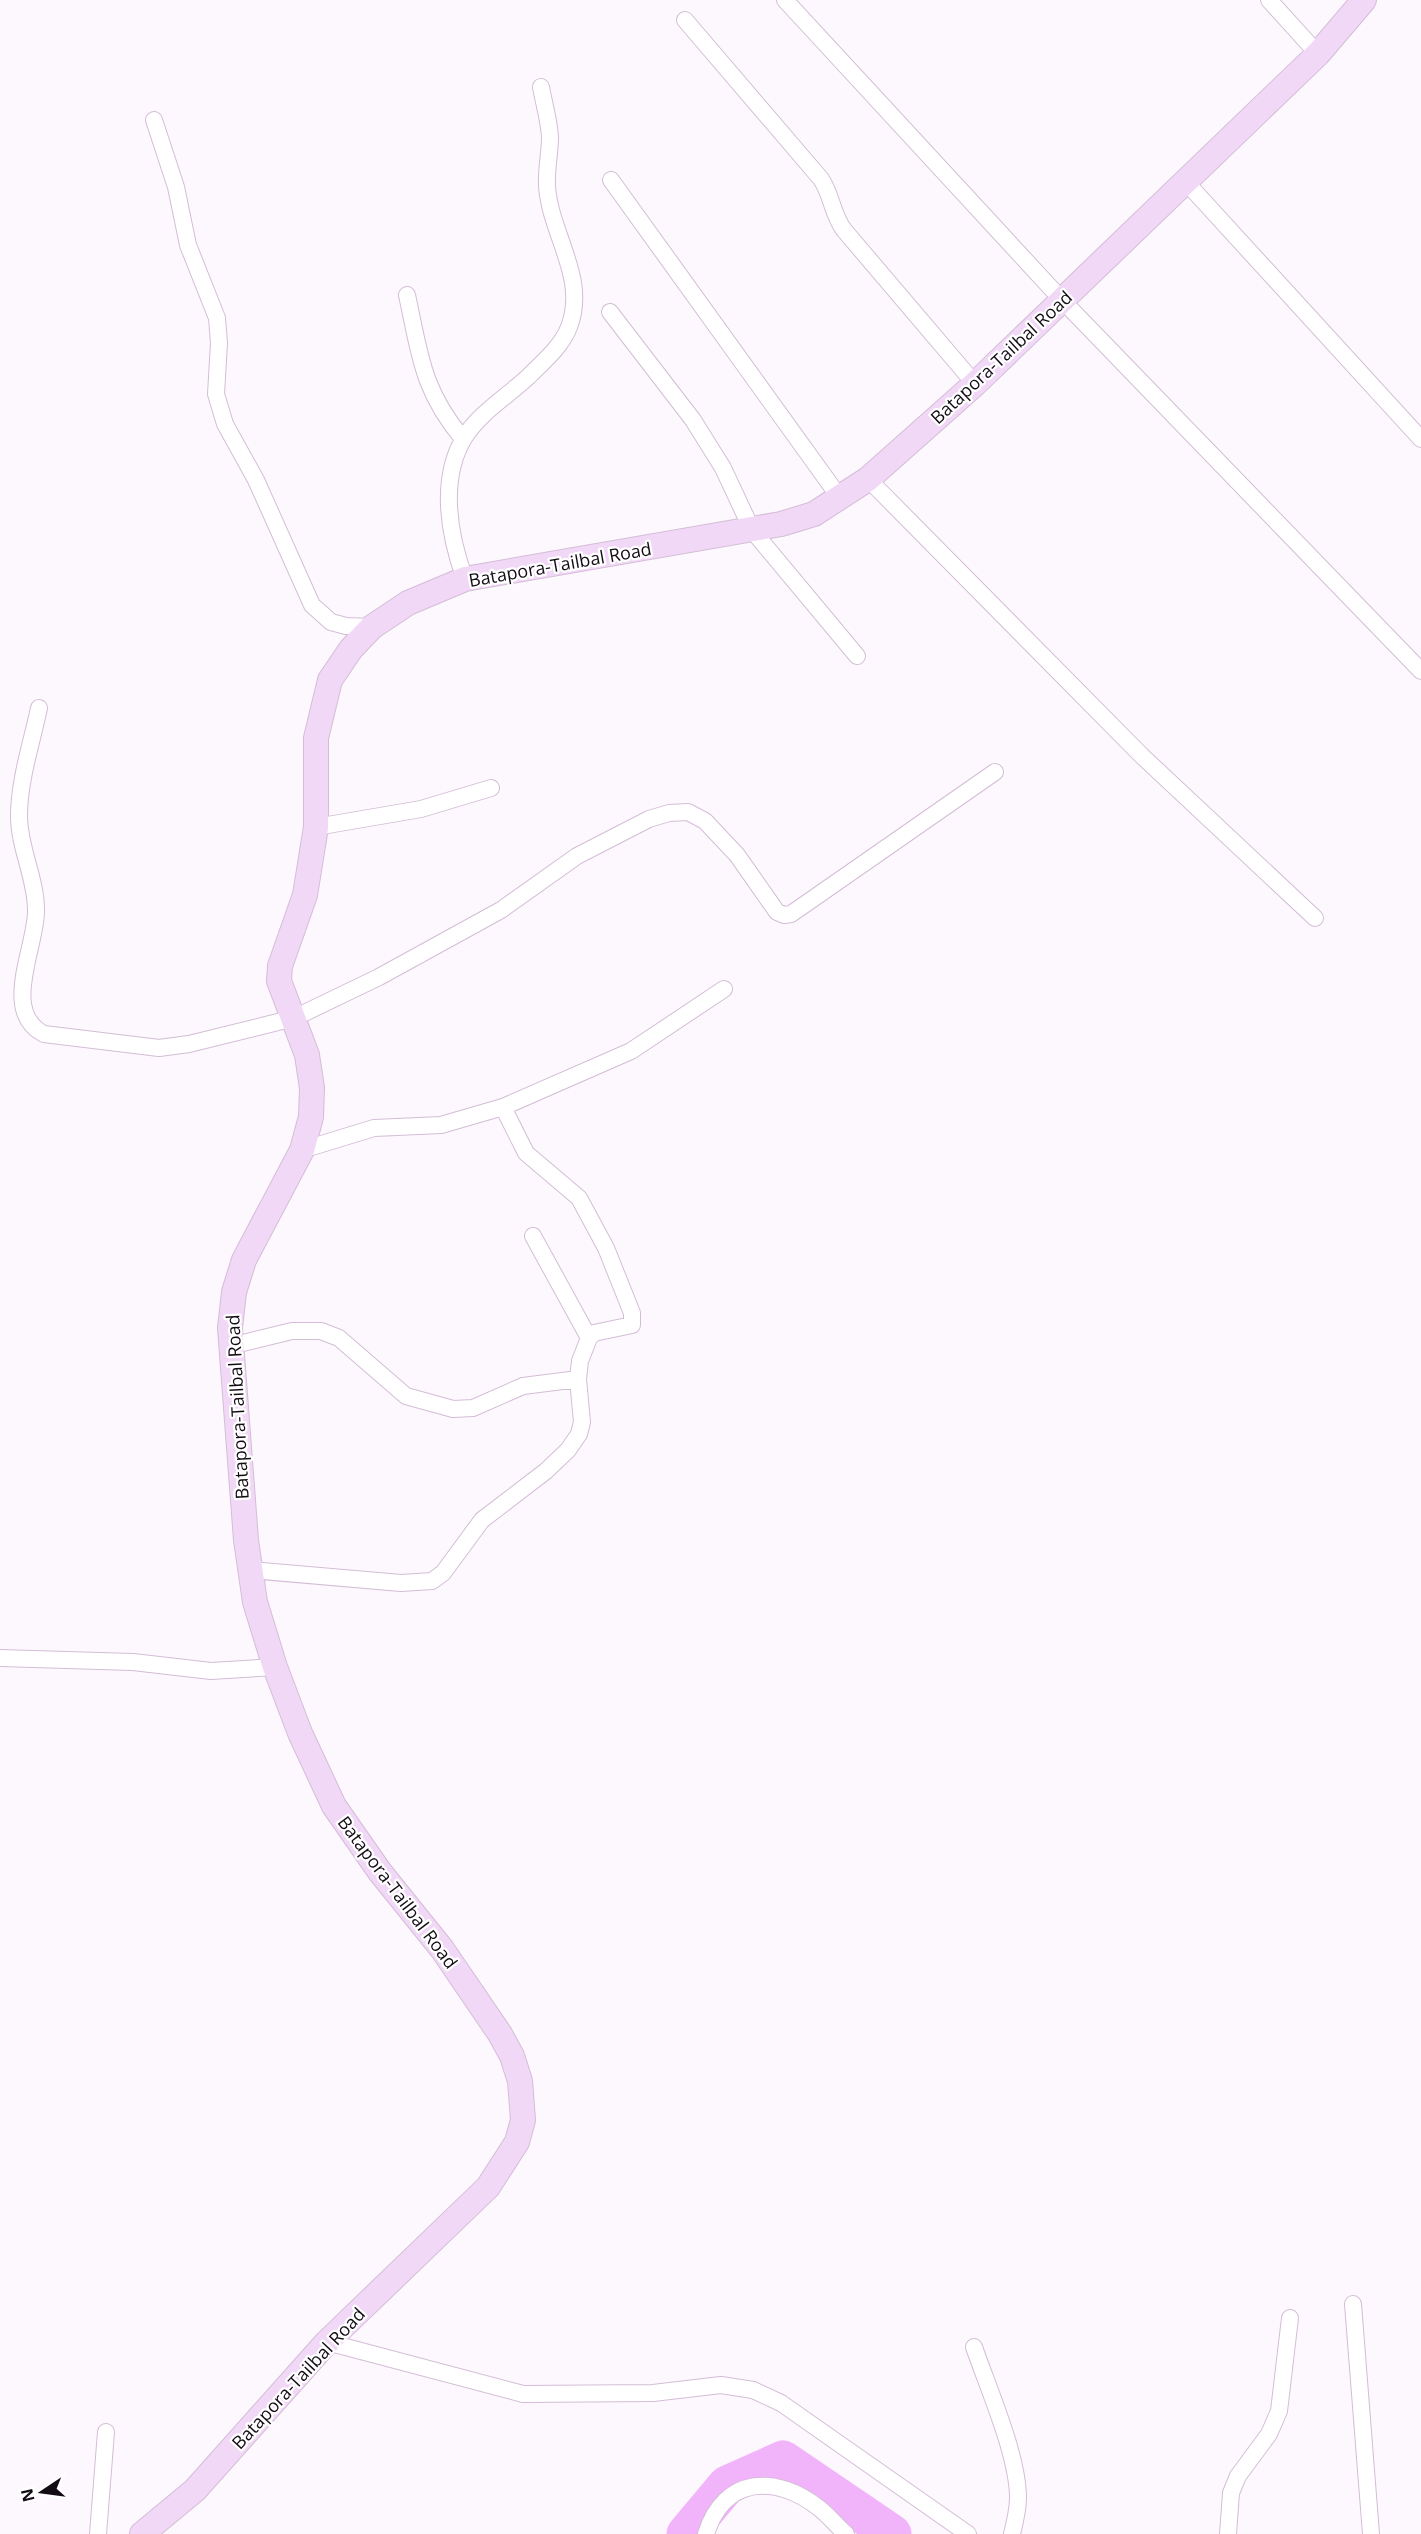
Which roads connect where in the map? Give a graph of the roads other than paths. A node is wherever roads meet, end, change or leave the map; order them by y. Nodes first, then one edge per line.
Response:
1 (785, 0) edge
2 (1269, 0) edge
3 (1364, 0) edge
4 (685, 20) dead end
5 (1318, 54) junction
6 (541, 87) dead end
7 (154, 120) dead end
8 (610, 180) dead end
9 (1185, 181) junction
10 (407, 295) dead end
11 (1062, 300) junction
12 (610, 312) dead end
13 (975, 384) junction
14 (464, 439) junction
15 (1421, 439) edge
16 (868, 479) junction
17 (840, 498) junction
18 (752, 530) junction
19 (465, 579) junction
20 (372, 627) junction
21 (857, 656) dead end
22 (1421, 671) edge
23 (39, 708) dead end
24 (995, 772) dead end
25 (491, 788) dead end
26 (316, 827) junction
27 (1315, 918) dead end
28 (724, 990) dead end
29 (294, 1018) junction
30 (503, 1107) junction
31 (302, 1150) junction
32 (533, 1236) dead end
33 (589, 1338) junction
34 (231, 1346) junction
35 (578, 1379) junction
36 (250, 1570) junction
37 (0, 1658) edge
38 (275, 1667) junction
39 (1353, 2304) dead end
40 (1290, 2318) dead end
41 (327, 2342) junction
42 (974, 2347) dead end
43 (106, 2432) dead end
44 (98, 2534) edge
45 (142, 2534) edge
46 (706, 2534) edge
47 (846, 2534) edge
48 (968, 2534) edge
49 (1012, 2534) edge
50 (1228, 2534) edge
51 (1371, 2534) edge

1 - 11 street
2 - 5 street
3 - 5 main road, Batapora-Tailbal Road
4 - 13 street
5 - 9 main road, Batapora-Tailbal Road
6 - 14 street
7 - 20 street
8 - 17 street
9 - 11 main road, Batapora-Tailbal Road
9 - 15 street
10 - 14 street
11 - 13 main road, Batapora-Tailbal Road
11 - 22 street
12 - 18 street
13 - 16 main road, Batapora-Tailbal Road
14 - 19 street
16 - 17 main road, Batapora-Tailbal Road
16 - 27 street
17 - 18 main road, Batapora-Tailbal Road
18 - 19 main road, Batapora-Tailbal Road
18 - 21 street
19 - 20 main road, Batapora-Tailbal Road
20 - 26 main road, Batapora-Tailbal Road
23 - 29 street
24 - 29 street
25 - 26 street
26 - 29 main road, Batapora-Tailbal Road
28 - 30 street
29 - 31 main road, Batapora-Tailbal Road
30 - 31 street
30 - 33 street
31 - 34 main road, Batapora-Tailbal Road
32 - 33 street
33 - 35 street
34 - 35 street
34 - 36 main road, Batapora-Tailbal Road
35 - 36 street
36 - 38 main road, Batapora-Tailbal Road
37 - 38 street
38 - 41 main road, Batapora-Tailbal Road
39 - 51 street
40 - 50 street
41 - 45 main road, Batapora-Tailbal Road
41 - 48 street
42 - 49 street
43 - 44 street
46 - 47 street

